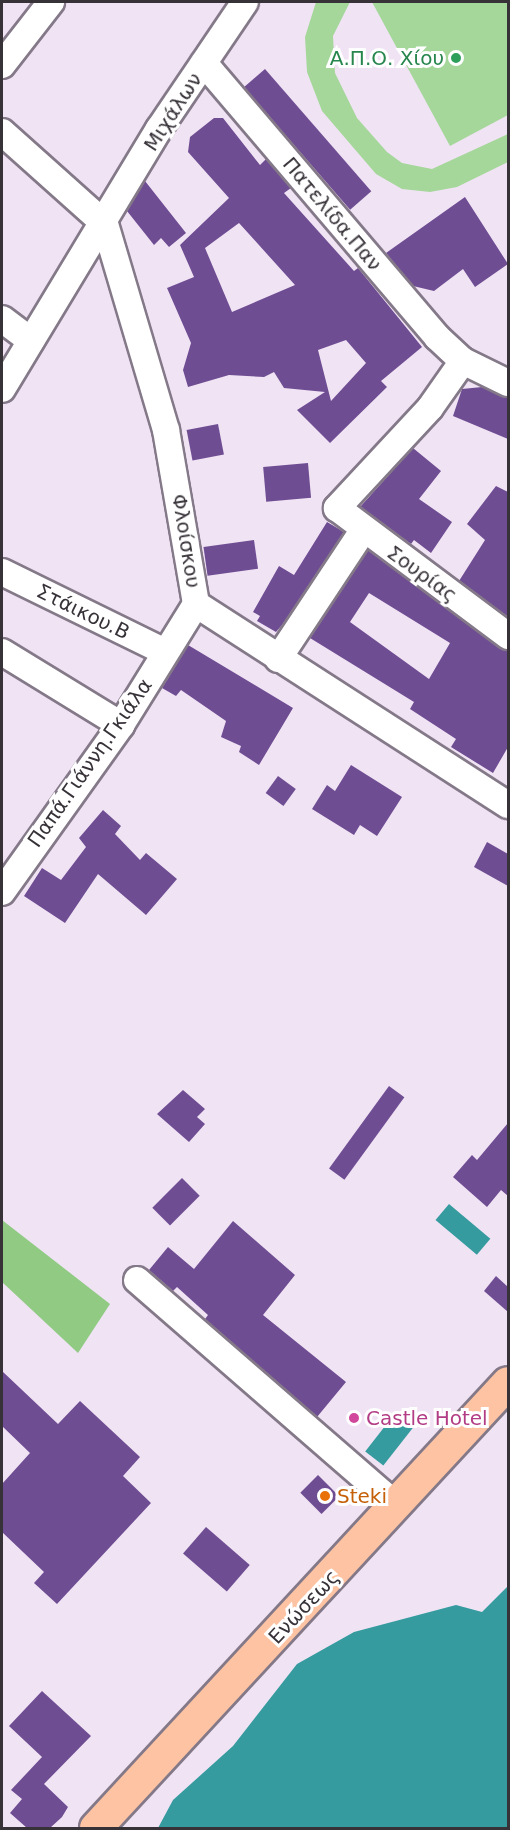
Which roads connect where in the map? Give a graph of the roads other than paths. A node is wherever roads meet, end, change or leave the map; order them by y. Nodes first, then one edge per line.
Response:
1 (51, 2) edge
2 (245, 2) edge
3 (204, 63) junction
4 (2, 64) edge
5 (2, 132) edge
6 (105, 224) junction
7 (2, 319) edge
8 (31, 341) junction
9 (463, 361) junction
10 (508, 383) edge
11 (2, 389) edge
12 (362, 532) junction
13 (2, 572) edge
14 (196, 604) junction
15 (508, 636) edge
16 (2, 652) edge
17 (165, 652) junction
18 (278, 659) junction
19 (121, 724) junction
20 (508, 805) edge
21 (2, 892) edge
22 (137, 1280) dead end
23 (508, 1383) edge
24 (397, 1506) junction
25 (96, 1828) edge

1 - 4 street
2 - 3 street, Μιχάλων
3 - 6 street, Μιχάλων
3 - 9 street, Πατελίδα.Παν
5 - 6 street
6 - 8 street, Μιχάλων
6 - 14 street, Φλοίσκου
7 - 8 street
8 - 11 street, Μιχάλων
9 - 10 street, Πατελίδα.Παν
9 - 12 street, Σουρίας
12 - 15 street, Σουρίας
12 - 18 street
13 - 17 street, Στάικου.Β
14 - 17 street, Παπά.Γιάννη.Γκιάλα
14 - 18 street, Φλοίσκου
16 - 19 street
17 - 19 street, Παπά.Γιάννη.Γκιάλα
18 - 20 street, Φλοίσκου
19 - 21 street, Παπά.Γιάννη.Γκιάλα
22 - 24 street
23 - 24 main road, Ενώσεως
24 - 25 main road, Ενώσεως

